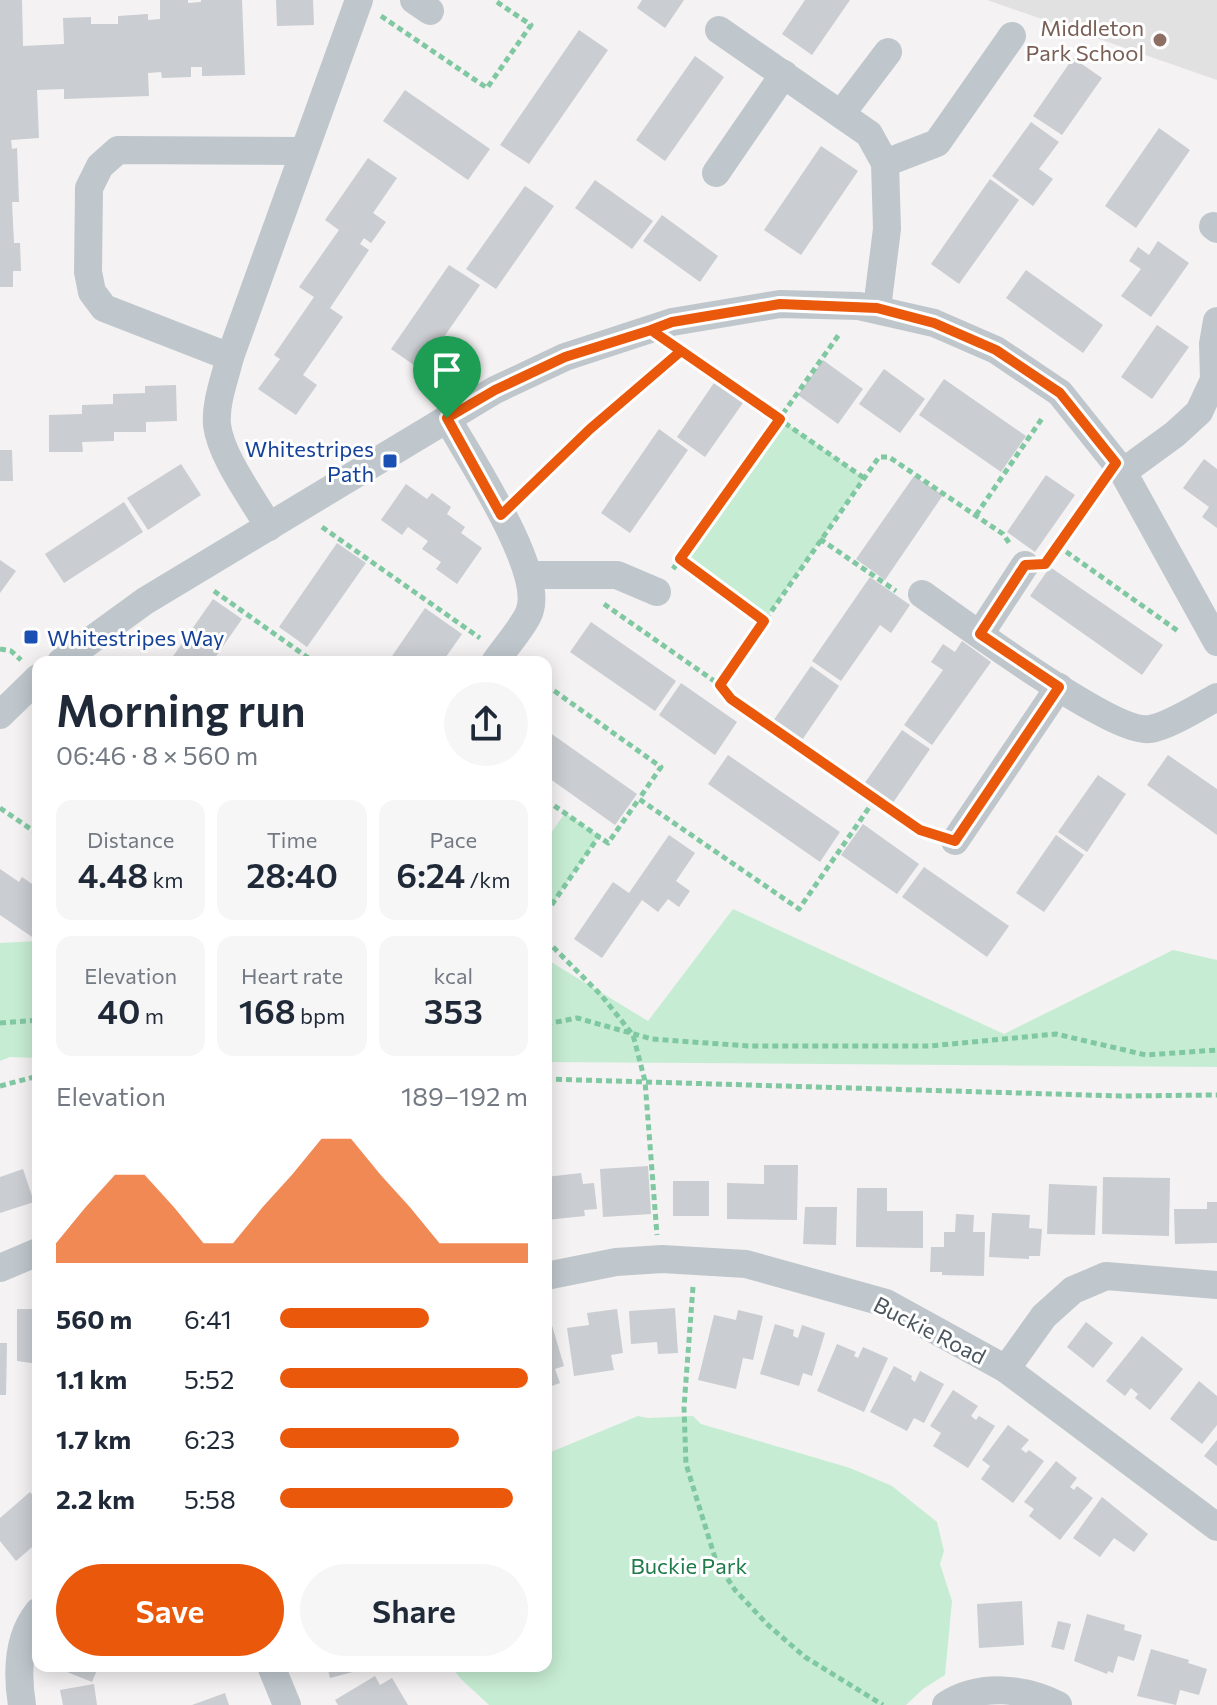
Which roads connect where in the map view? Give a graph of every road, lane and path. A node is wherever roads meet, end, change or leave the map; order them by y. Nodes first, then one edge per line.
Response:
1 (358, 0) edge
2 (494, 0) edge
3 (719, 30) dead end
4 (1012, 36) dead end
5 (888, 52) dead end
6 (784, 74) junction
7 (841, 114) junction
8 (303, 151) junction
9 (885, 163) junction
10 (716, 173) dead end
11 (868, 307) junction
12 (1217, 321) edge
13 (651, 330) junction
14 (681, 351) junction
15 (230, 357) junction
16 (1215, 382) edge
17 (1060, 393) junction
18 (447, 418) junction
19 (780, 419) junction
20 (1119, 468) junction
21 (864, 478) junction
22 (298, 510) junction
23 (501, 515) junction
24 (976, 515) junction
25 (269, 527) junction
26 (820, 539) junction
27 (1058, 546) junction
28 (680, 559) junction
29 (1025, 565) junction
30 (560, 573) junction
31 (190, 574) junction
32 (530, 575) junction
33 (657, 592) joint
34 (922, 594) joint
35 (764, 621) junction
36 (474, 634) dead end
37 (980, 634) junction
38 (1215, 639) edge
39 (69, 656) edge
40 (306, 656) edge
41 (499, 656) edge
42 (32, 684) edge
43 (720, 685) junction
44 (1059, 687) junction
45 (552, 689) edge
46 (1217, 697) edge
47 (0, 715) edge
48 (639, 799) junction
49 (875, 799) junction
50 (552, 804) edge
51 (0, 808) edge
52 (32, 830) edge
53 (599, 836) junction
54 (955, 841) joint
55 (552, 904) edge
56 (552, 946) edge
57 (32, 1020) edge
58 (0, 1023) edge
59 (552, 1023) edge
60 (633, 1035) junction
61 (1217, 1050) edge
62 (32, 1078) edge
63 (552, 1079) edge
64 (645, 1081) junction
65 (0, 1086) edge
66 (1217, 1095) edge
67 (32, 1255) edge
68 (662, 1259) junction
69 (696, 1260) junction
70 (0, 1268) edge
71 (552, 1275) edge
72 (1217, 1285) edge
73 (1006, 1369) junction
74 (1217, 1527) edge
75 (32, 1626) edge
76 (273, 1672) edge
77 (22, 1705) edge
78 (287, 1705) edge
79 (883, 1705) edge
80 (946, 1705) edge
81 (1058, 1705) edge

1 - 2 path
1 - 8 street
3 - 6 street
4 - 9 street
5 - 7 street
6 - 7 street
6 - 10 street
7 - 9 street
8 - 15 street
8 - 15 street
9 - 11 street
11 - 13 street
11 - 17 street
11 - 19 path
12 - 16 street
13 - 14 path
13 - 18 street
14 - 19 path
14 - 23 path
15 - 25 street
16 - 20 street
17 - 20 street
17 - 24 path
18 - 22 street
18 - 23 street
19 - 21 path
19 - 28 path
20 - 27 path
20 - 38 street
21 - 24 path
21 - 26 path
22 - 25 street
22 - 36 path
23 - 32 street
24 - 29 path
25 - 31 street
26 - 34 path
26 - 35 path
27 - 29 path
27 - 38 path
28 - 33 path
28 - 35 path
29 - 37 street
30 - 32 street
30 - 33 street
30 - 43 path
31 - 39 street
31 - 40 path
32 - 41 street
34 - 37 street
35 - 43 path
37 - 44 street
42 - 47 street
43 - 49 path
44 - 46 street
44 - 54 street
45 - 48 path
48 - 49 path
48 - 53 path
49 - 54 path
50 - 53 path
51 - 52 path
53 - 55 path
56 - 60 path
57 - 58 path
59 - 60 path
60 - 61 path
60 - 64 path
62 - 65 path
63 - 64 path
64 - 66 path
64 - 68 path
67 - 70 street
68 - 69 street, Buckie Road
68 - 71 street, Buckie Road
69 - 73 street, Buckie Road
69 - 79 path
72 - 73 street
73 - 74 street, Buckie Road
75 - 77 street
76 - 78 street
80 - 81 street

